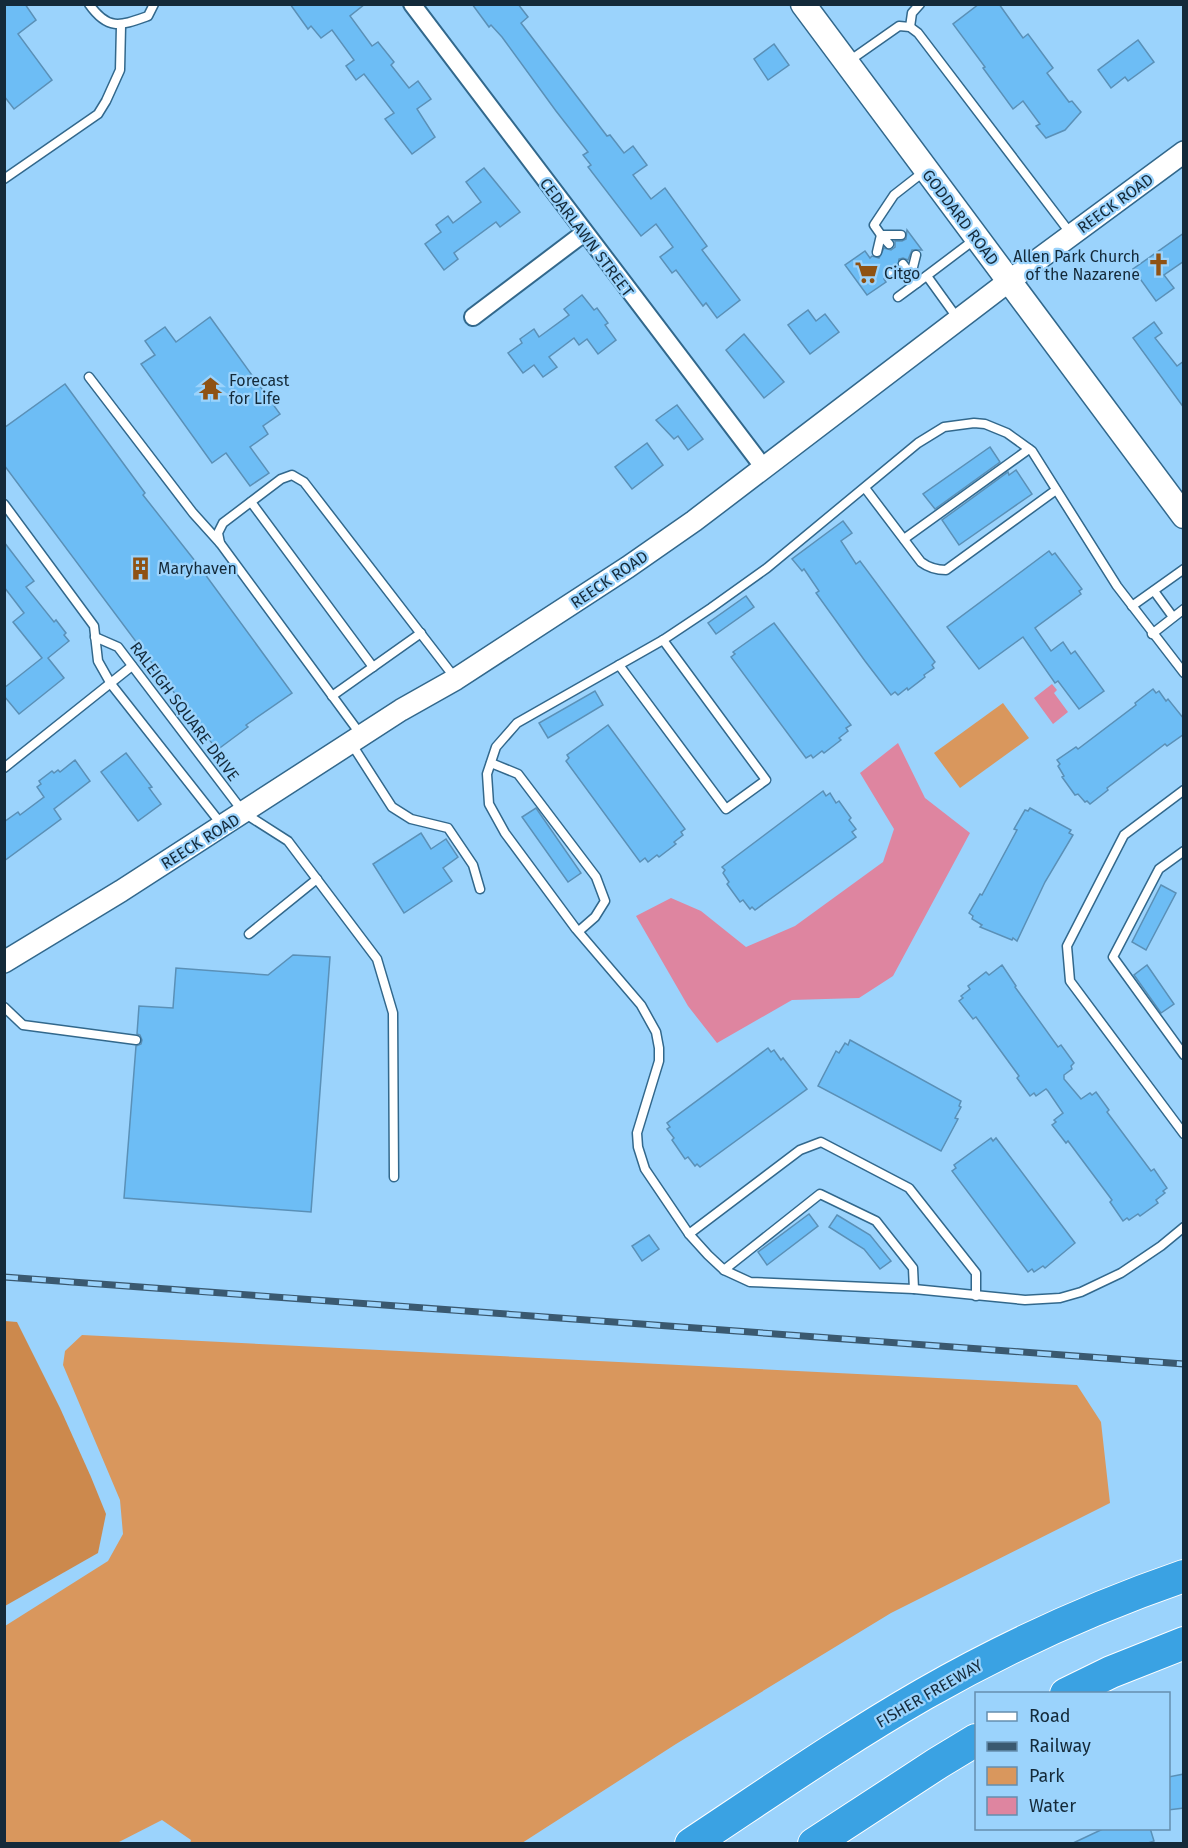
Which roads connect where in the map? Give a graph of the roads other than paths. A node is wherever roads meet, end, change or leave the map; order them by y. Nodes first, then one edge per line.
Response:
1 (89, 4) edge
2 (154, 4) edge
3 (412, 4) edge
4 (920, 4) edge
5 (810, 9) edge
6 (121, 26) junction
7 (910, 27) junction
8 (847, 63) junction
9 (1184, 153) edge
10 (926, 170) junction
11 (4, 179) edge
12 (584, 233) junction
13 (881, 235) junction
14 (901, 235) dead end
15 (1072, 235) junction
16 (977, 238) junction
17 (889, 244) dead end
18 (878, 252) dead end
19 (916, 255) dead end
20 (903, 264) dead end
21 (892, 273) dead end
22 (911, 275) junction
23 (927, 276) junction
24 (1009, 281) junction
25 (917, 284) junction
26 (898, 297) dead end
27 (473, 317) dead end
28 (959, 320) junction
29 (89, 377) dead end
30 (1029, 449) junction
31 (764, 468) junction
32 (865, 488) junction
33 (1056, 490) junction
34 (251, 502) junction
35 (4, 504) edge
36 (1184, 516) edge
37 (904, 539) junction
38 (220, 543) junction
39 (1184, 569) edge
40 (1154, 591) junction
41 (1132, 606) junction
42 (1184, 609) edge
43 (1173, 617) junction
44 (421, 633) junction
45 (1152, 634) junction
46 (96, 637) junction
47 (663, 640) junction
48 (619, 665) junction
49 (132, 666) junction
50 (373, 667) junction
51 (1184, 673) edge
52 (456, 679) junction
53 (111, 684) junction
54 (332, 696) junction
55 (356, 739) junction
56 (490, 763) junction
57 (4, 768) edge
58 (1184, 790) edge
59 (244, 813) junction
60 (223, 826) junction
61 (1184, 851) edge
62 (317, 879) junction
63 (480, 890) dead end
64 (579, 931) junction
65 (249, 934) dead end
66 (4, 962) edge
67 (4, 1007) edge
68 (136, 1040) dead end
69 (1184, 1054) edge
70 (1184, 1134) edge
71 (394, 1177) dead end
72 (1184, 1227) edge
73 (689, 1234) junction
74 (724, 1270) junction
75 (914, 1289) junction
76 (976, 1296) junction
77 (1184, 1576) edge
78 (1184, 1643) edge
79 (1070, 1692) edge
80 (975, 1741) edge
81 (691, 1844) edge
82 (814, 1844) edge

1 - 6 lane
2 - 6 lane
3 - 12 street, CEDARLAWN STREET
4 - 7 lane
5 - 8 main road, GODDARD ROAD
6 - 11 lane
7 - 8 lane
7 - 15 lane
8 - 10 main road, GODDARD ROAD
9 - 15 street, REECK ROAD
10 - 13 lane
10 - 16 main road, GODDARD ROAD
12 - 27 street
12 - 31 street, CEDARLAWN STREET
13 - 14 lane
13 - 17 lane
13 - 18 lane
15 - 24 street, REECK ROAD
16 - 23 lane
16 - 24 main road, GODDARD ROAD
19 - 22 lane
20 - 22 lane
21 - 22 lane
22 - 25 lane
23 - 25 lane
23 - 28 lane
24 - 28 street, REECK ROAD
24 - 36 main road, GODDARD ROAD
25 - 26 lane
28 - 31 street, REECK ROAD
29 - 38 lane
30 - 32 lane
30 - 33 lane
30 - 37 lane
31 - 52 street, REECK ROAD
32 - 37 lane
32 - 47 lane
33 - 37 lane
33 - 41 lane
34 - 38 lane
34 - 44 lane
34 - 50 lane
35 - 46 lane
38 - 54 lane
39 - 40 lane
40 - 41 lane
40 - 43 lane
41 - 45 lane
42 - 43 lane
43 - 45 lane
44 - 50 lane
44 - 52 lane
45 - 51 lane
46 - 49 lane, RALEIGH SQUARE DRIVE
46 - 53 lane
47 - 48 lane
47 - 48 lane
48 - 56 lane
49 - 53 lane
49 - 59 lane, RALEIGH SQUARE DRIVE
50 - 54 lane
52 - 55 street, REECK ROAD
53 - 57 lane
53 - 60 lane
54 - 55 lane
55 - 59 street, REECK ROAD
55 - 63 lane
56 - 64 lane
56 - 64 lane
58 - 70 lane
59 - 60 street, REECK ROAD
59 - 62 lane
60 - 66 street, REECK ROAD
61 - 69 lane
62 - 65 lane
62 - 71 lane
64 - 73 lane
67 - 68 lane
72 - 76 lane
73 - 74 lane
73 - 76 lane
74 - 75 lane
74 - 75 lane
75 - 76 lane
77 - 81 highway, FISHER FREEWAY
78 - 79 highway
80 - 82 highway

